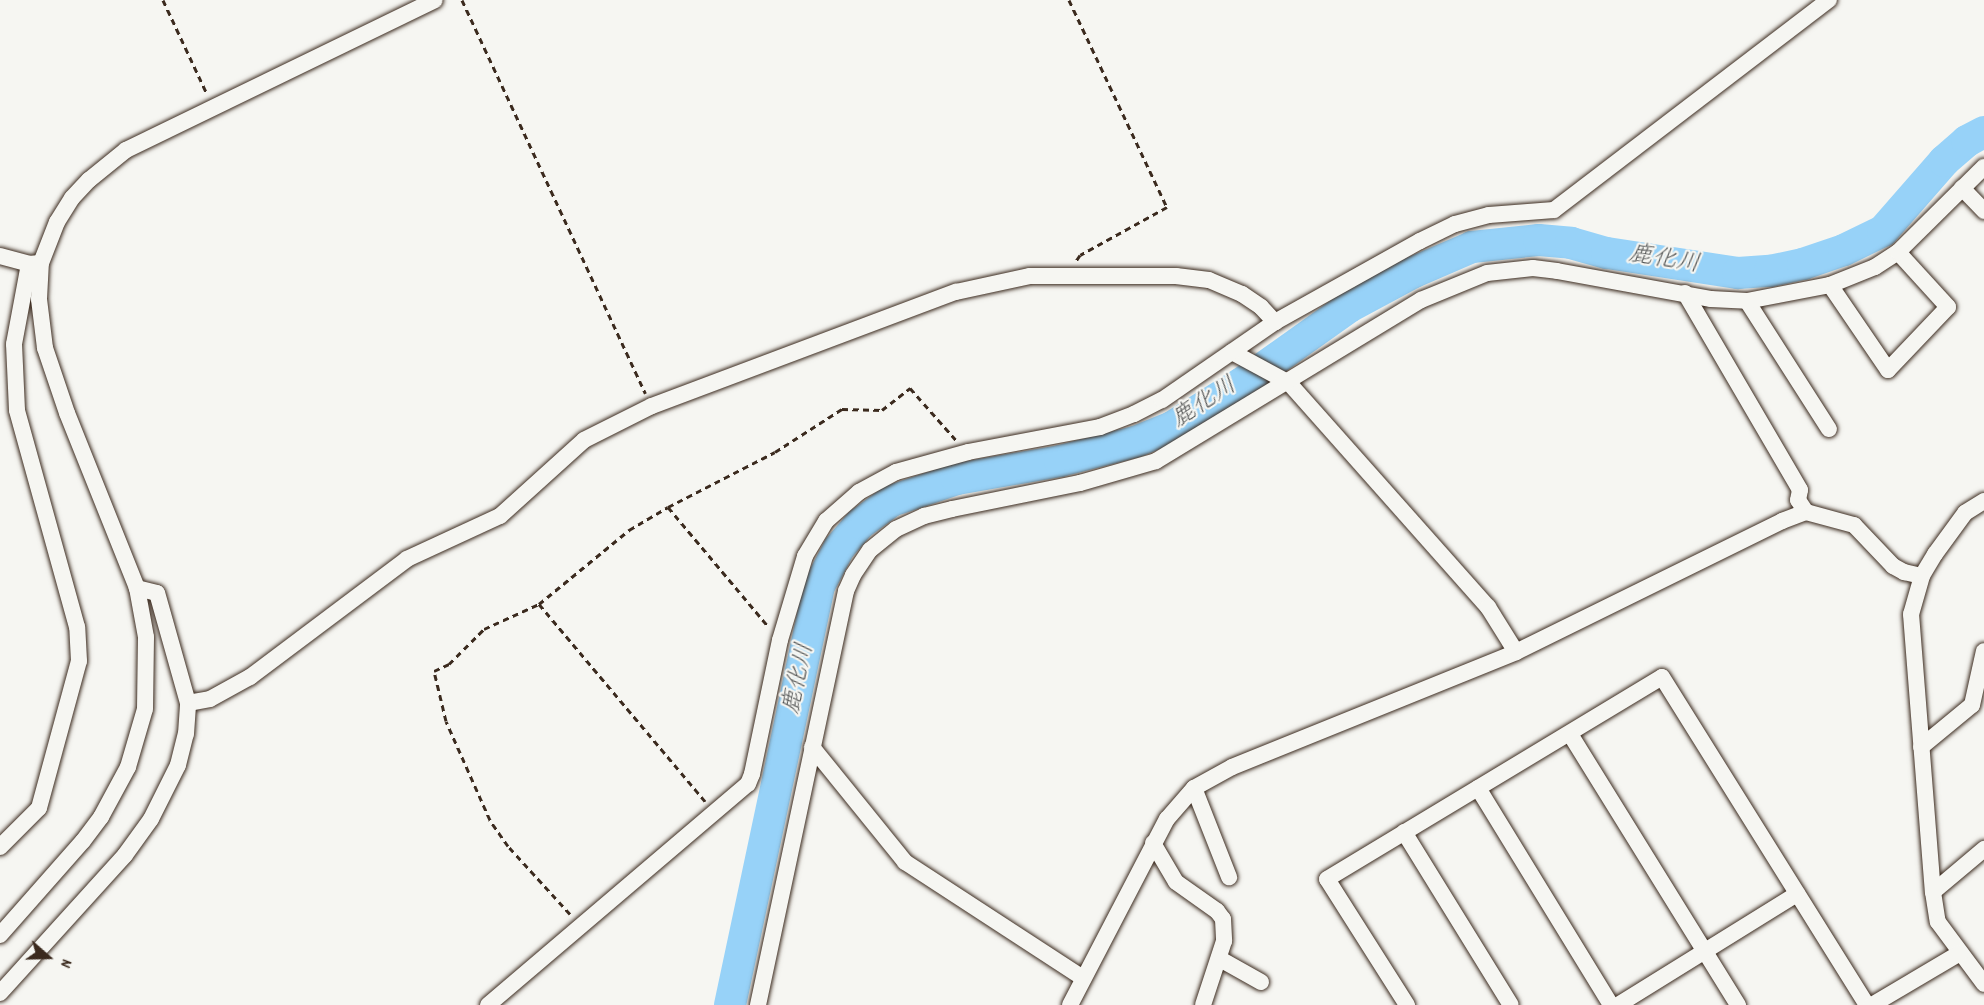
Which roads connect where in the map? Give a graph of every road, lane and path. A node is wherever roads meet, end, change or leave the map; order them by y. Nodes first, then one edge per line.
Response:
1 (163, 0) edge
2 (435, 0) edge
3 (462, 0) edge
4 (1069, 0) edge
5 (1829, 0) edge
6 (213, 108) junction
7 (1984, 166) edge
8 (1962, 188) junction
9 (1984, 211) edge
10 (1898, 252) junction
11 (0, 256) edge
12 (35, 264) junction
13 (1067, 275) junction
14 (1830, 285) junction
15 (1685, 292) junction
16 (1746, 301) junction
17 (1275, 322) junction
18 (1235, 353) junction
19 (1288, 383) junction
20 (651, 406) junction
21 (1828, 429) dead end
22 (968, 452) junction
23 (1984, 501) edge
24 (668, 507) junction
25 (1806, 512) junction
26 (1922, 576) junction
27 (137, 588) junction
28 (539, 604) junction
29 (780, 640) junction
30 (1984, 651) edge
31 (1516, 652) junction
32 (188, 703) junction
33 (1570, 734) junction
34 (812, 747) junction
35 (1921, 747) junction
36 (1194, 788) junction
37 (1478, 788) junction
38 (716, 813) junction
39 (1404, 832) junction
40 (1153, 843) junction
41 (0, 847) edge
42 (1984, 849) edge
43 (1229, 877) dead end
44 (1933, 892) junction
45 (1797, 894) junction
46 (581, 926) junction
47 (0, 935) edge
48 (1705, 951) junction
49 (1960, 953) junction
50 (1220, 959) junction
51 (1083, 978) junction
52 (1261, 982) dead end
53 (1984, 984) edge
54 (0, 993) edge
55 (488, 1005) edge
56 (758, 1005) edge
57 (1070, 1005) edge
58 (1203, 1005) edge
59 (1407, 1005) edge
60 (1511, 1005) edge
61 (1611, 1005) edge
62 (1618, 1005) edge
63 (1738, 1005) edge
64 (1867, 1005) edge
65 (1872, 1005) edge

1 - 6 path
2 - 6 street
3 - 20 path
4 - 13 path
5 - 17 street
6 - 12 street
7 - 8 street
8 - 9 street
8 - 10 street
10 - 14 street
10 - 14 street
11 - 12 street
12 - 27 street
12 - 41 street
13 - 17 street
13 - 20 street
14 - 16 street
15 - 16 street
15 - 19 street
15 - 25 street
16 - 21 street
17 - 18 street
18 - 19 street
18 - 22 street
19 - 31 street
19 - 34 street
20 - 32 street
22 - 24 path
22 - 29 street
23 - 26 street
24 - 28 path
24 - 29 path
25 - 26 street
25 - 31 street
26 - 35 street
27 - 32 street
27 - 47 street
28 - 38 path
28 - 46 path
29 - 38 street
30 - 35 street
31 - 36 street
32 - 54 street
33 - 37 street
33 - 45 street
33 - 48 street
34 - 51 street
34 - 56 street
35 - 44 street
36 - 40 street
36 - 43 street
37 - 39 street
37 - 61 street
38 - 46 street
39 - 59 street
39 - 60 street
40 - 50 street
40 - 51 street
42 - 44 street
44 - 49 street
45 - 48 street
45 - 64 street
46 - 55 street
48 - 62 street
48 - 63 street
49 - 53 street
49 - 65 street
50 - 52 street
50 - 58 street
51 - 57 street

